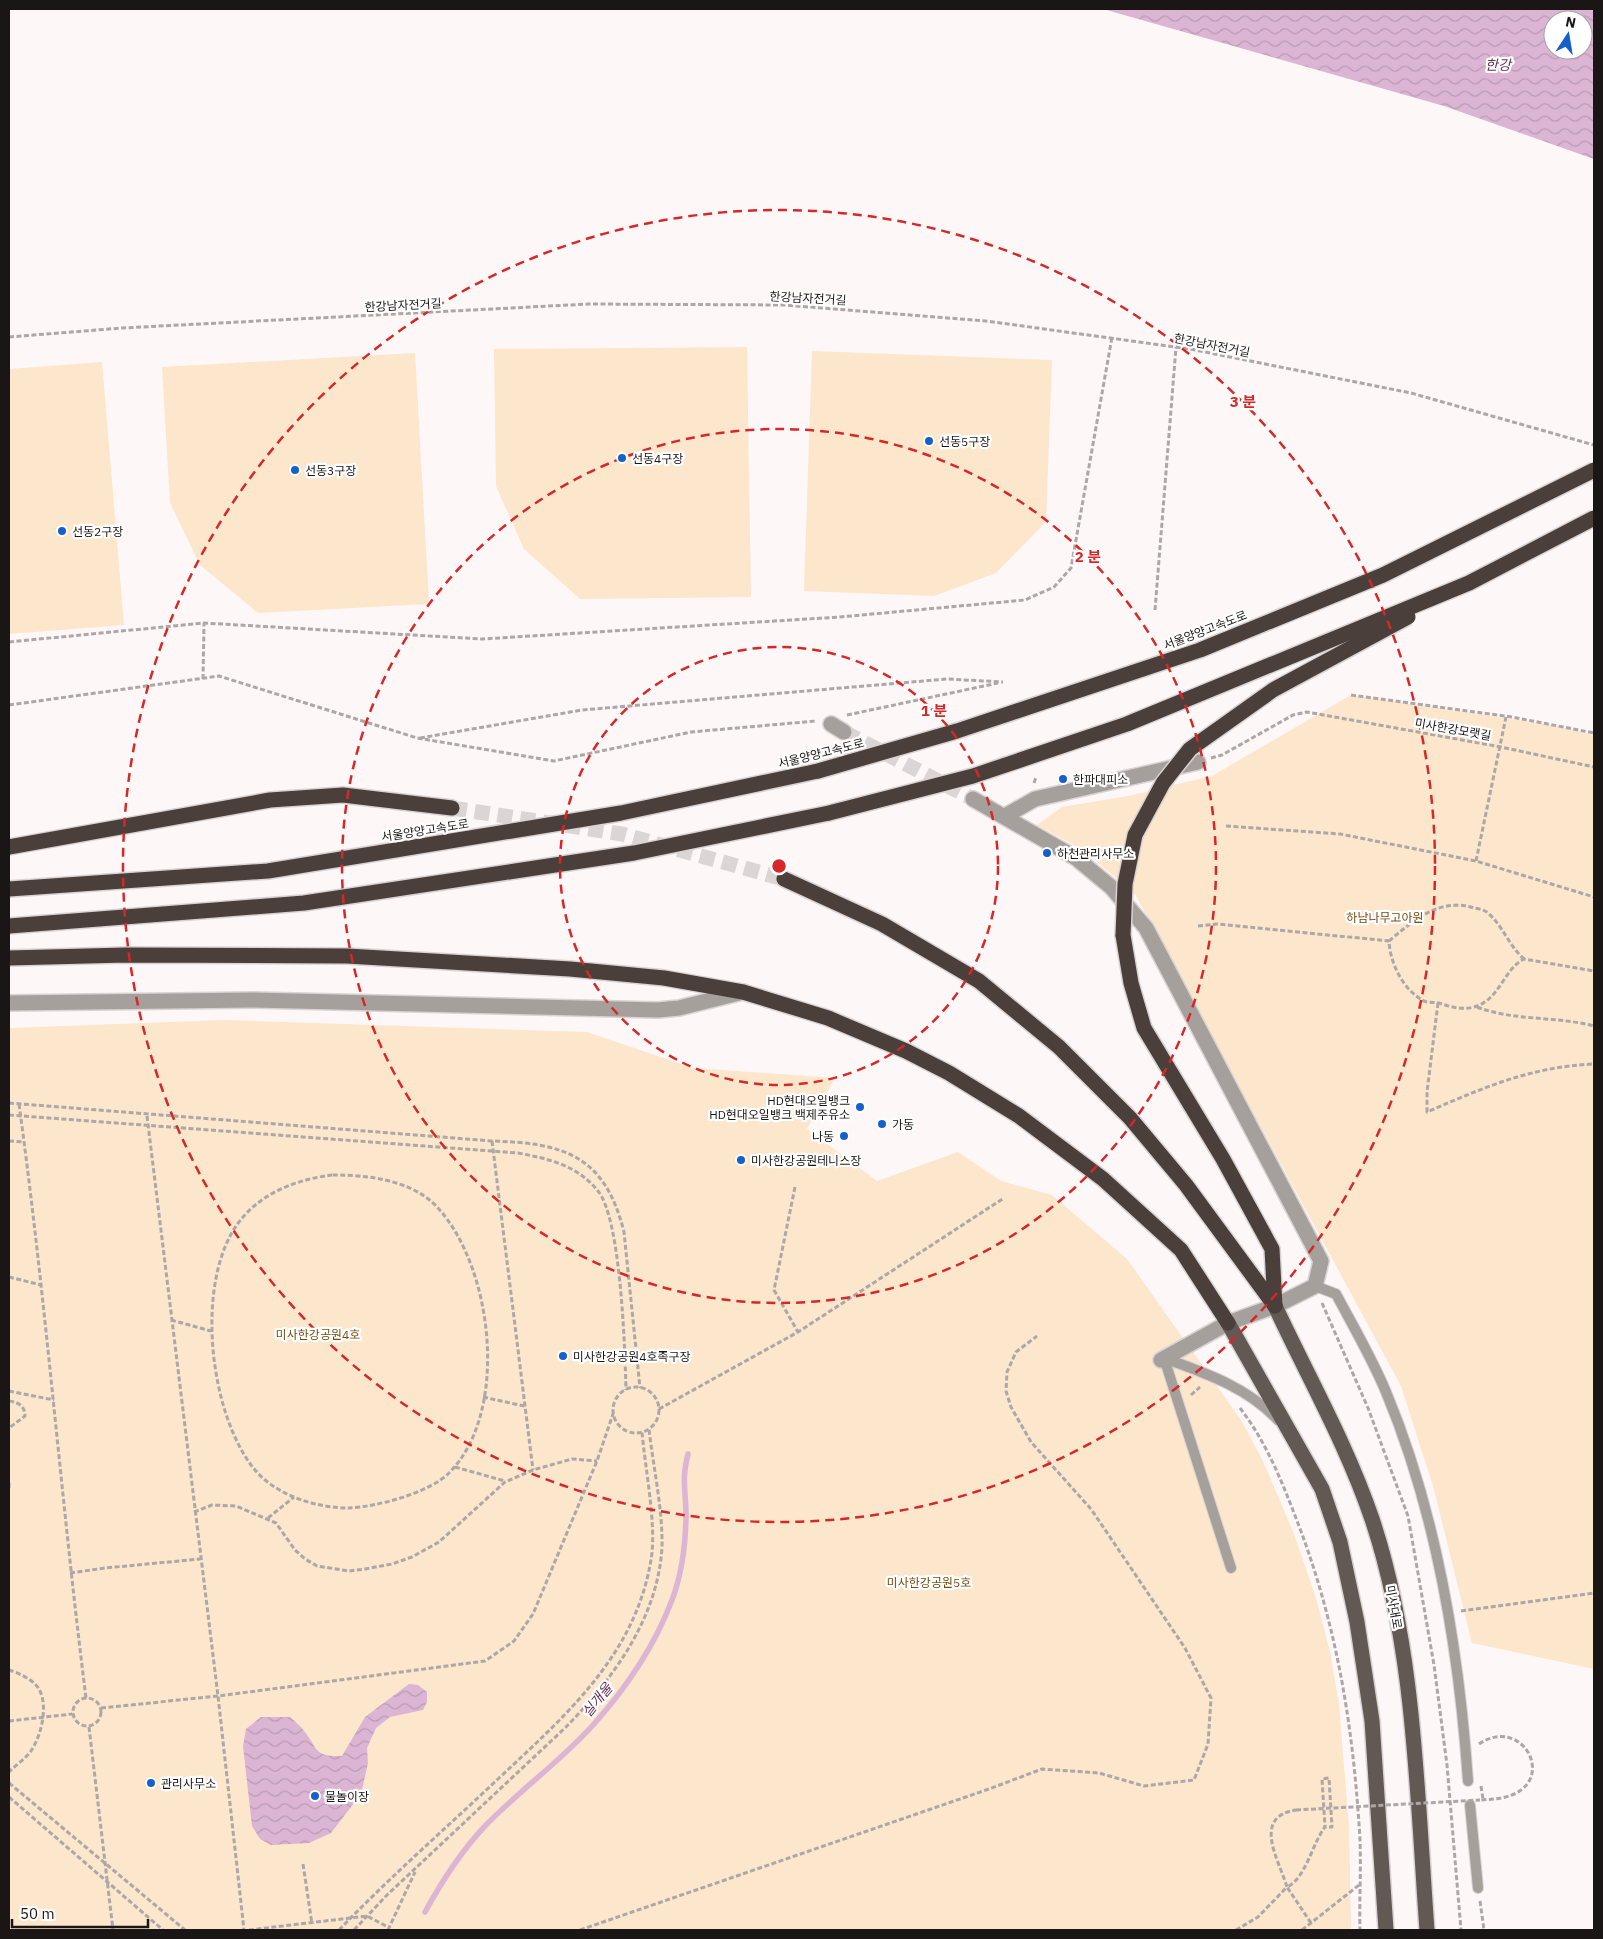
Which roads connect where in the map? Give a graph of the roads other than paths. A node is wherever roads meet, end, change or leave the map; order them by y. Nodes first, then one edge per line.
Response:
1 (1594, 470) edge
2 (1594, 518) edge
3 (1469, 583) junction
4 (836, 720) road end
5 (844, 732) tunnel mouth
6 (1198, 762) road end
7 (974, 799) tunnel mouth
8 (452, 808) tunnel mouth
9 (1005, 816) junction
10 (9, 847) edge
11 (784, 879) tunnel mouth
12 (9, 889) edge
13 (9, 926) edge
14 (9, 958) edge
15 (743, 992) junction
16 (9, 1003) edge
17 (1315, 1286) junction
18 (1274, 1306) junction
19 (1228, 1323) junction
20 (1162, 1359) junction
21 (1289, 1431) junction
22 (1231, 1568) dead end
23 (1468, 1781) dead end
24 (1470, 1804) dead end
25 (1478, 1888) road end
26 (1386, 1930) edge
27 (1427, 1930) edge

1 - 12 highway, 서울양양고속도로, bridge
2 - 3 highway, bridge
3 - 13 highway, bridge
3 - 18 highway, bridge
4 - 5 street
6 - 9 street
7 - 9 street
8 - 10 highway
9 - 17 street
11 - 18 highway
14 - 15 highway
15 - 16 street
15 - 19 highway
17 - 18 street
17 - 23 lane
18 - 19 street
18 - 27 main road, 미사대로
19 - 20 street
19 - 21 main road
20 - 21 lane
20 - 22 lane
21 - 26 main road
24 - 25 lane

